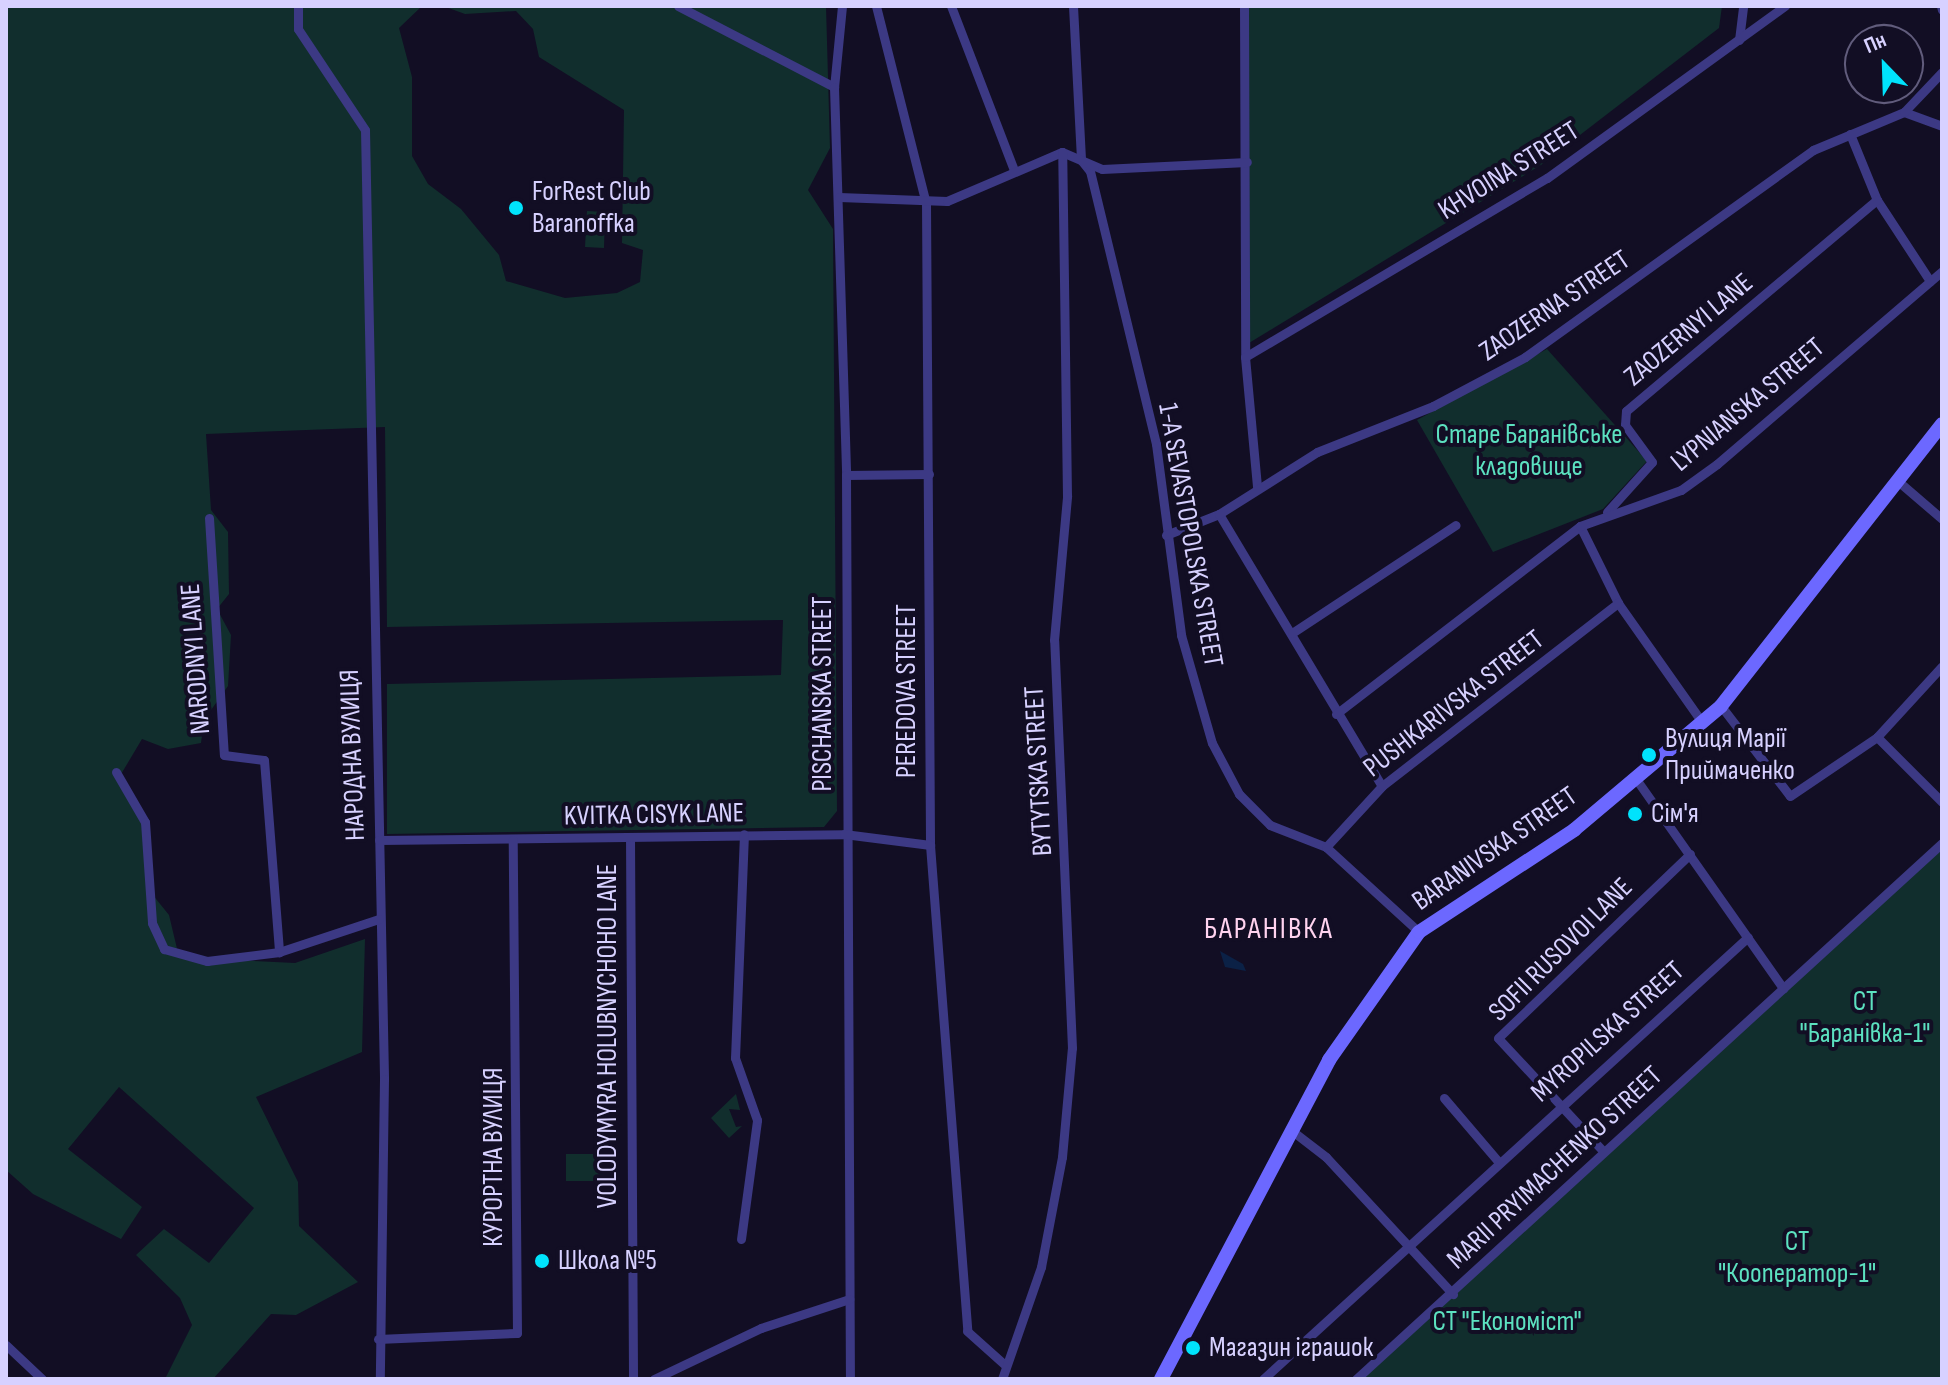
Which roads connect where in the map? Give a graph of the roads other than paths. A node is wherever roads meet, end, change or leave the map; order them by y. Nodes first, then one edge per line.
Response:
1 (298, 6) edge
2 (678, 6) edge
3 (876, 6) edge
4 (951, 6) edge
5 (1073, 6) edge
6 (1244, 6) edge
7 (1743, 6) edge
8 (1785, 6) edge
9 (840, 7) edge
10 (1739, 40) junction
11 (1942, 72) edge
12 (834, 87) junction
13 (1904, 112) junction
14 (1942, 126) edge
15 (1850, 134) junction
16 (1062, 152) junction
17 (1081, 160) junction
18 (1247, 162) junction
19 (1014, 170) junction
20 (839, 197) junction
21 (1877, 200) junction
22 (926, 203) junction
23 (1942, 271) edge
24 (1930, 281) junction
25 (1245, 357) junction
26 (1942, 424) edge
27 (929, 474) junction
28 (846, 475) junction
29 (1899, 482) junction
30 (1257, 487) junction
31 (1607, 512) junction
32 (1219, 514) junction
33 (209, 518) dead end
34 (1942, 519) edge
35 (1456, 525) dead end
36 (1580, 526) junction
37 (1166, 535) junction
38 (1618, 603) junction
39 (1292, 633) junction
40 (1942, 666) edge
41 (1721, 706) junction
42 (1336, 714) junction
43 (1702, 722) junction
44 (1877, 737) junction
45 (116, 772) dead end
46 (1636, 779) junction
47 (1382, 786) junction
48 (1942, 802) edge
49 (744, 834) junction
50 (844, 834) junction
51 (630, 837) junction
52 (379, 840) junction
53 (513, 840) junction
54 (1942, 843) edge
55 (930, 845) junction
56 (1326, 847) junction
57 (1690, 854) junction
58 (379, 919) junction
59 (1419, 932) junction
60 (1748, 937) junction
61 (279, 952) junction
62 (1783, 988) junction
63 (1444, 1098) dead end
64 (1560, 1103) junction
65 (1291, 1130) junction
66 (1603, 1151) junction
67 (1497, 1160) junction
68 (741, 1239) dead end
69 (1407, 1242) junction
70 (1453, 1294) junction
71 (849, 1299) junction
72 (378, 1339) junction
73 (6, 1345) edge
74 (1005, 1365) junction
75 (42, 1379) edge
76 (380, 1379) edge
77 (633, 1379) edge
78 (654, 1379) edge
79 (850, 1379) edge
80 (1002, 1379) edge
81 (1161, 1379) edge
82 (1263, 1379) edge
83 (1356, 1379) edge

1 - 52 street, НАРОДНА ВУЛИЦЯ
2 - 12 street
3 - 22 street, PEREDOVA STREET
4 - 19 street
5 - 17 street, 1-A SEVASTOPOLSKA STREET
6 - 18 street
7 - 10 street
8 - 10 street, KHVOINA STREET
9 - 12 street, PISCHANSKA STREET
10 - 25 street, KHVOINA STREET
11 - 13 street, ZAOZERNA STREET
12 - 20 street, PISCHANSKA STREET
13 - 14 street
13 - 15 street, ZAOZERNA STREET
15 - 21 street
15 - 30 street, ZAOZERNA STREET
16 - 17 street
16 - 19 street
16 - 74 street, BYTYTSKA STREET
17 - 18 street
17 - 37 street, 1-A SEVASTOPOLSKA STREET
18 - 25 street
19 - 22 street
20 - 22 street
20 - 28 street, PISCHANSKA STREET
21 - 24 street
21 - 31 street, ZAOZERNYI LANE
22 - 27 street, PEREDOVA STREET
23 - 24 street, LYPNIANSKA STREET
24 - 31 street, LYPNIANSKA STREET
25 - 30 street
26 - 29 main road, BARANIVSKA STREET
27 - 28 street
27 - 55 street, PEREDOVA STREET
28 - 50 street, PISCHANSKA STREET
29 - 34 street
29 - 41 main road, BARANIVSKA STREET
30 - 32 street, ZAOZERNA STREET
31 - 36 street, LYPNIANSKA STREET
32 - 37 street, ZAOZERNA STREET
32 - 39 street
33 - 61 street, NARODNYI LANE
35 - 39 street
36 - 38 street
36 - 42 street, LYPNIANSKA STREET
37 - 56 street, 1-A SEVASTOPOLSKA STREET
38 - 43 street
38 - 47 street, PUSHKARIVSKA STREET
39 - 42 street
40 - 44 street
41 - 43 main road, BARANIVSKA STREET
41 - 44 street
42 - 47 street
43 - 46 main road, BARANIVSKA STREET
44 - 48 street
45 - 61 street
46 - 57 street
46 - 59 main road, BARANIVSKA STREET
47 - 56 street, PUSHKARIVSKA STREET
49 - 50 street, KVITKA CISYK LANE
49 - 51 street, KVITKA CISYK LANE
49 - 68 street
50 - 55 street, KVITKA CISYK LANE
50 - 71 street, PISCHANSKA STREET
51 - 53 street, KVITKA CISYK LANE
51 - 77 street, VOLODYMYRA HOLUBNYCHOHO LANE
52 - 53 street, KVITKA CISYK LANE
52 - 58 street, НАРОДНА ВУЛИЦЯ
53 - 72 street, КУРОРТНА ВУЛИЦЯ
54 - 62 street, MARII PRYIMACHENKO STREET
55 - 74 street, PEREDOVA STREET
56 - 59 street, 1-A SEVASTOPOLSKA STREET
57 - 60 street
57 - 64 street, SOFII RUSOVOI LANE
58 - 61 street
58 - 72 street, НАРОДНА ВУЛИЦЯ
59 - 65 main road, BARANIVSKA STREET
60 - 62 street
60 - 64 street, MYROPILSKA STREET
62 - 66 street, MARII PRYIMACHENKO STREET
63 - 67 street
64 - 66 street, SOFII RUSOVOI LANE
64 - 67 street, MYROPILSKA STREET
65 - 69 street
65 - 81 main road, BARANIVSKA STREET
66 - 70 street, MARII PRYIMACHENKO STREET
67 - 69 street, MYROPILSKA STREET
69 - 70 street
69 - 82 street, MYROPILSKA STREET
70 - 83 street, MARII PRYIMACHENKO STREET
71 - 78 street
71 - 79 street, PISCHANSKA STREET
72 - 76 street, НАРОДНА ВУЛИЦЯ
73 - 75 street
74 - 80 street, BYTYTSKA STREET

